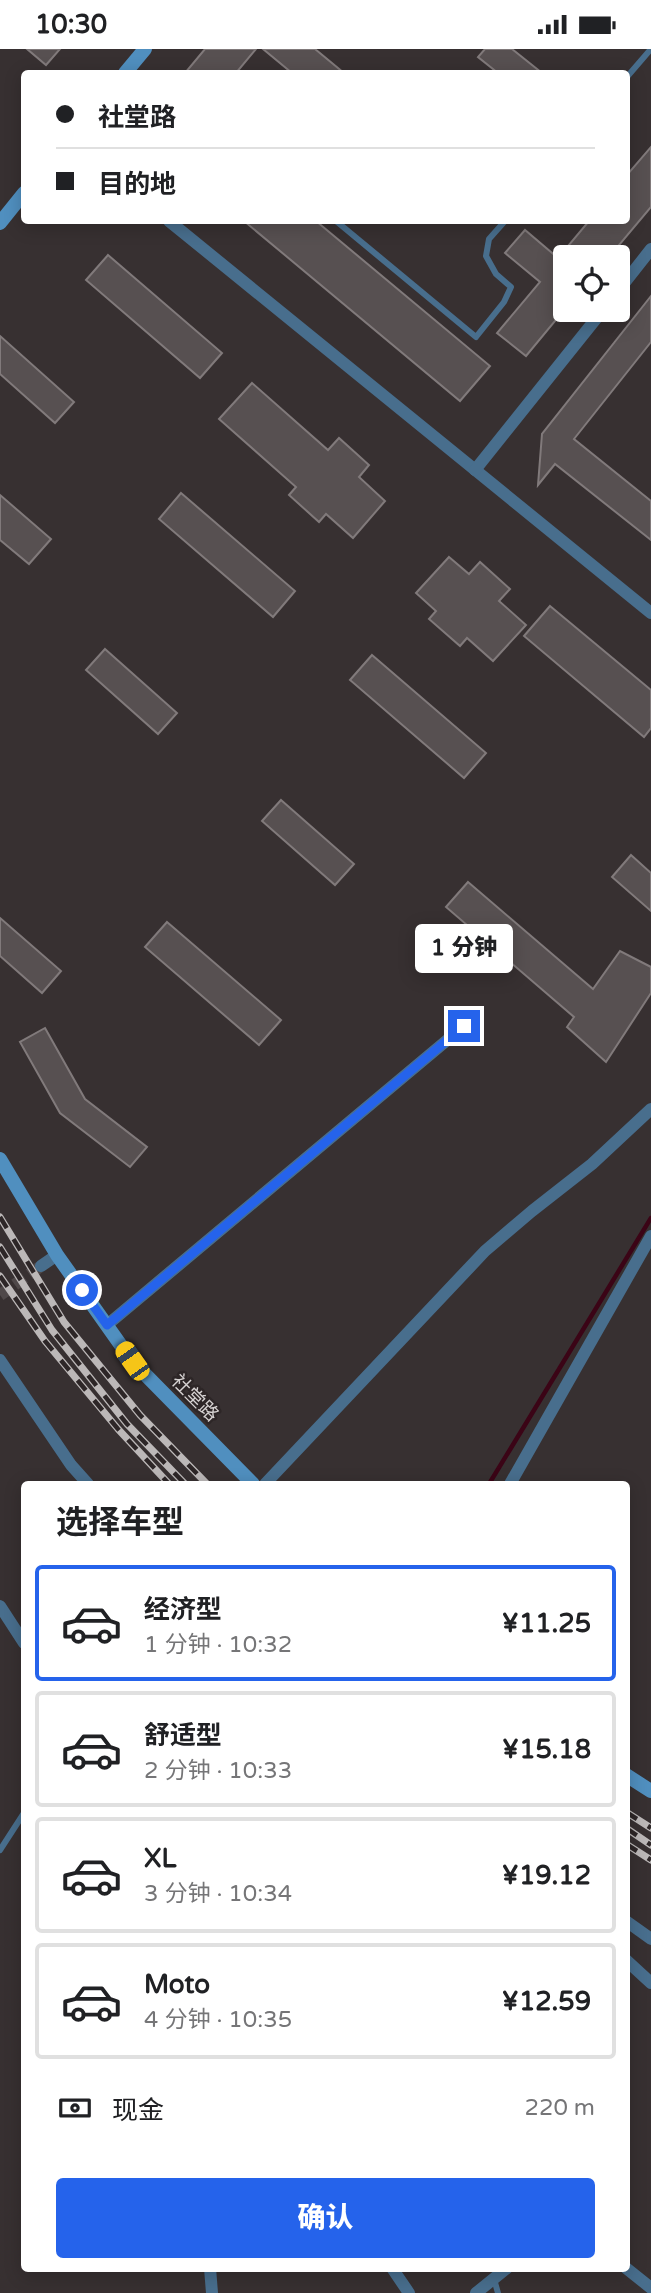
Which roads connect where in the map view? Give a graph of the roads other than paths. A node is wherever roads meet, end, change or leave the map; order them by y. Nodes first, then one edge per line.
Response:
1 (145, 49) edge
2 (651, 49) edge
3 (128, 70) edge
4 (630, 73) edge
5 (21, 197) edge
6 (0, 223) edge
7 (173, 224) edge
8 (340, 224) edge
9 (502, 224) edge
10 (651, 249) edge
11 (630, 276) edge
12 (593, 322) edge
13 (475, 470) junction
14 (651, 613) edge
15 (464, 1026) dead end
16 (651, 1109) edge
17 (0, 1159) edge
18 (651, 1236) edge
19 (57, 1255) junction
20 (41, 1266) tunnel mouth
21 (107, 1325) junction
22 (0, 1360) edge
23 (85, 1481) edge
24 (250, 1481) edge
25 (268, 1481) edge
26 (512, 1481) edge
27 (0, 1606) edge
28 (21, 1638) edge
29 (630, 1778) edge
30 (650, 1790) edge
31 (21, 1818) edge
32 (0, 1850) edge
33 (630, 1924) edge
34 (651, 1939) edge
35 (630, 1964) edge
36 (651, 1983) edge
37 (630, 2271) edge
38 (210, 2272) edge
39 (396, 2272) edge
40 (502, 2272) edge
41 (494, 2279) junction
42 (651, 2288) edge
43 (212, 2293) edge
44 (409, 2293) edge
45 (476, 2293) edge
46 (498, 2293) edge

1 - 3 street
2 - 4 lane
5 - 6 street
7 - 13 street
8 - 9 lane
10 - 11 street
12 - 13 street
13 - 14 street
15 - 21 street
16 - 25 street
17 - 19 street, 社堂路
18 - 26 street
19 - 20 street
19 - 21 street, 社堂路
21 - 24 street, 社堂路
22 - 23 street
27 - 28 street
29 - 30 street
31 - 32 lane
33 - 34 street
35 - 36 street
37 - 42 street
38 - 43 street
39 - 44 street
40 - 41 street
41 - 45 street
41 - 46 lane

